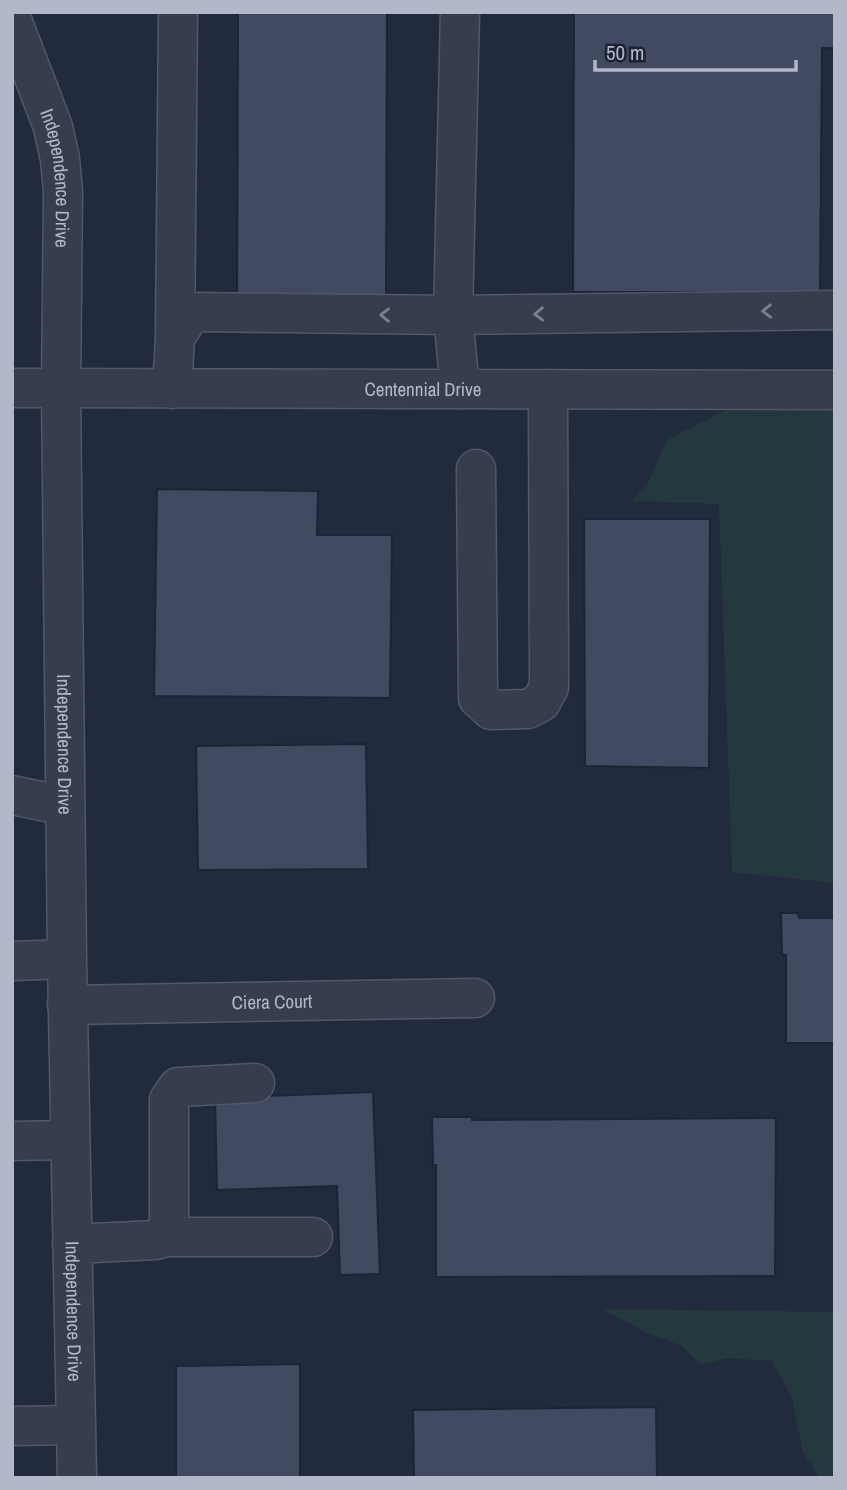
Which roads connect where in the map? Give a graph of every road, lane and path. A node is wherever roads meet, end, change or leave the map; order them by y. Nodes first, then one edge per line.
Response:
1 (178, 12) edge
2 (460, 12) edge
3 (12, 20) edge
4 (835, 310) edge
5 (453, 315) junction
6 (175, 338) junction
7 (12, 388) edge
8 (61, 389) junction
9 (172, 389) junction
10 (460, 389) junction
11 (548, 390) junction
12 (835, 390) edge
13 (476, 469) dead end
14 (12, 795) edge
15 (65, 806) junction
16 (67, 959) junction
17 (12, 961) edge
18 (475, 998) dead end
19 (67, 1005) junction
20 (255, 1083) dead end
21 (70, 1140) junction
22 (12, 1141) edge
23 (167, 1237) junction
24 (313, 1237) dead end
25 (72, 1244) junction
26 (76, 1425) junction
27 (12, 1426) edge
28 (77, 1478) edge

1 - 6 street
2 - 5 street
3 - 8 street, Independence Drive
4 -> 5 street
5 -> 6 street
5 - 10 street
6 - 9 street
7 - 8 street, Centennial Drive
8 - 9 street, Centennial Drive
8 - 15 street, Independence Drive
9 - 10 street, Centennial Drive
10 - 11 street, Centennial Drive
11 - 12 street, Centennial Drive
11 - 13 street
14 - 15 street
15 - 16 street, Independence Drive
16 - 17 street
16 - 19 street, Independence Drive
18 - 19 street, Ciera Court
19 - 21 street, Independence Drive
20 - 23 street
21 - 22 street
21 - 25 street, Independence Drive
23 - 24 street
23 - 25 street
25 - 26 street, Independence Drive
26 - 27 street
26 - 28 street, Independence Drive

